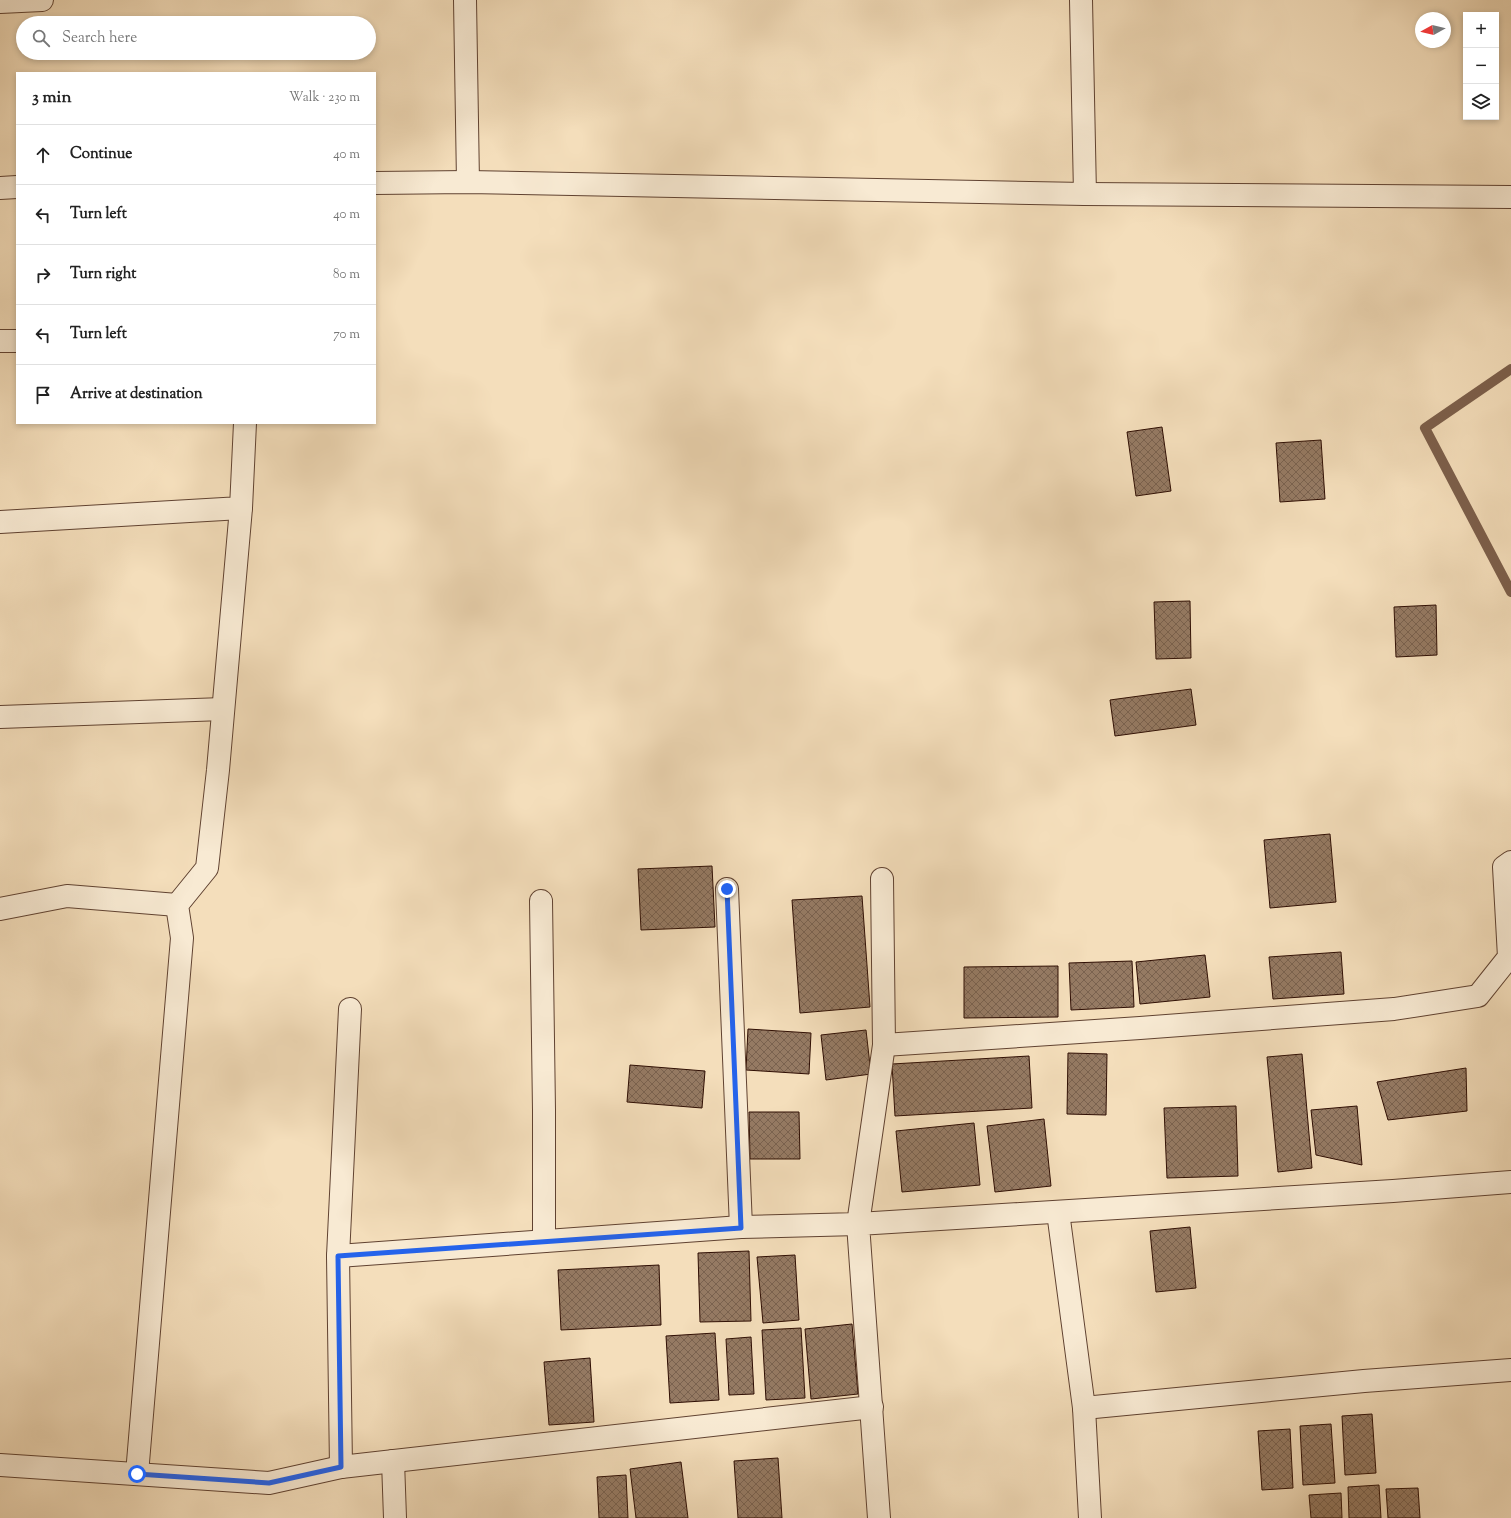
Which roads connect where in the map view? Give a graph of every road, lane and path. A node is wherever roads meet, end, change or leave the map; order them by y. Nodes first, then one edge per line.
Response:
1 (42, 0) edge
2 (465, 0) edge
3 (1081, 0) edge
4 (0, 2) edge
5 (468, 182) junction
6 (376, 183) edge
7 (16, 187) edge
8 (0, 188) edge
9 (1085, 194) junction
10 (1511, 197) edge
11 (0, 341) edge
12 (16, 341) edge
13 (245, 424) edge
14 (241, 508) junction
15 (0, 522) edge
16 (223, 709) junction
17 (0, 717) edge
18 (1511, 862) edge
19 (882, 879) dead end
20 (727, 889) dead end
21 (541, 901) dead end
22 (177, 905) junction
23 (0, 909) edge
24 (350, 1009) dead end
25 (884, 1045) junction
26 (1511, 1182) edge
27 (1058, 1212) junction
28 (858, 1224) junction
29 (741, 1228) junction
30 (544, 1241) junction
31 (338, 1256) junction
32 (1511, 1370) edge
33 (872, 1407) junction
34 (1084, 1408) junction
35 (393, 1461) junction
36 (0, 1465) edge
37 (341, 1467) junction
38 (137, 1474) junction
39 (395, 1518) edge
40 (879, 1518) edge
41 (1090, 1518) edge

1 - 4 street
2 - 5 street
3 - 9 street
5 - 6 street
5 - 9 street
7 - 8 street
9 - 10 street
11 - 12 street
13 - 14 street
14 - 15 street
14 - 16 street
16 - 17 street
16 - 22 street
18 - 25 street
19 - 25 street
20 - 29 street
21 - 30 street
22 - 23 street
22 - 38 street
24 - 31 street
25 - 28 street
26 - 27 street
27 - 28 street
27 - 34 street
28 - 29 street
28 - 33 street
29 - 30 street
30 - 31 street
31 - 37 street
32 - 34 street
33 - 35 street
33 - 40 street
34 - 41 street
35 - 37 street
35 - 39 street
36 - 38 street
37 - 38 street

